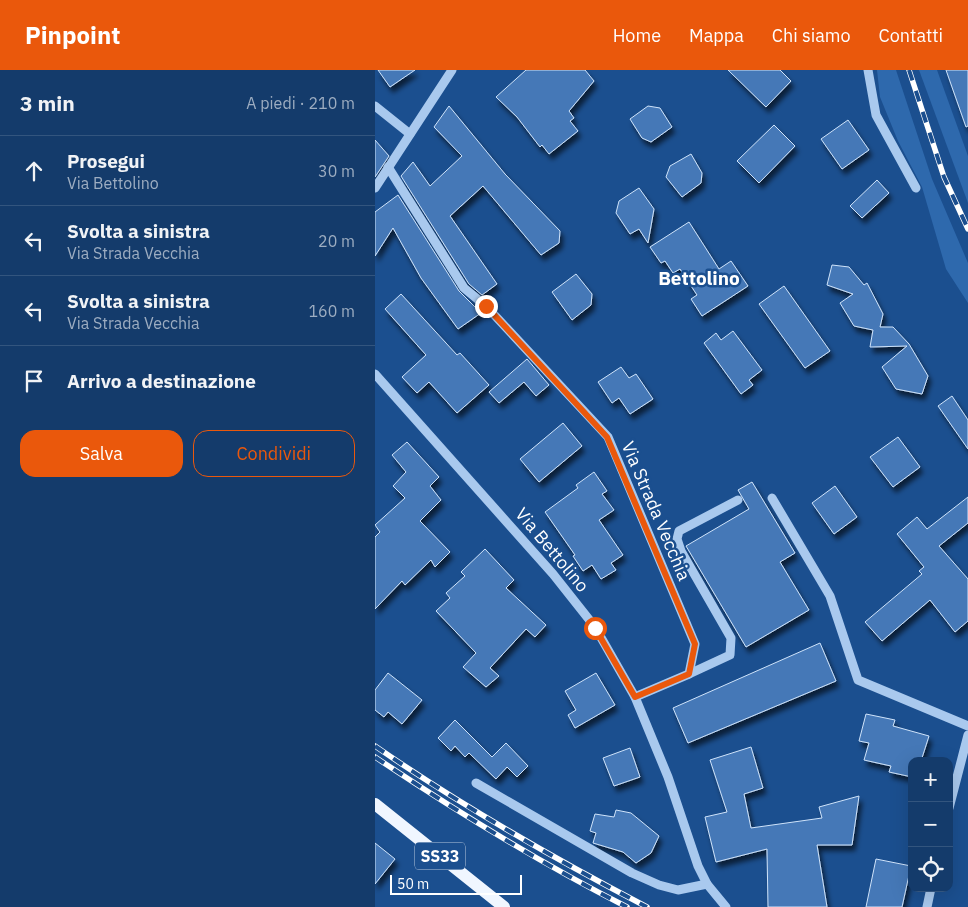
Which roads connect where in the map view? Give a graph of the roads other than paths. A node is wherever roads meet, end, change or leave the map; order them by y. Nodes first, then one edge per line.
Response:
1 (452, 70) edge
2 (868, 70) edge
3 (375, 106) edge
4 (410, 134) junction
5 (388, 167) junction
6 (375, 188) edge
7 (916, 188) dead end
8 (375, 374) edge
9 (772, 498) dead end
10 (738, 500) dead end
11 (689, 674) junction
12 (635, 697) junction
13 (968, 726) edge
14 (968, 735) edge
15 (476, 783) dead end
16 (951, 802) edge
17 (375, 804) edge
18 (707, 884) junction
19 (930, 892) edge
20 (504, 907) edge
21 (726, 907) edge
22 (927, 907) edge

1 - 4 street
2 - 7 street
3 - 4 street
4 - 5 street
5 - 6 street
5 - 11 street, Via Strada Vecchia
8 - 12 street, Via Bettolino
9 - 13 street
10 - 11 street
11 - 12 street
12 - 18 street, Via Bettolino
14 - 16 street
15 - 18 street
17 - 20 main road, SS33
18 - 21 street, Via Bettolino
19 - 22 street

